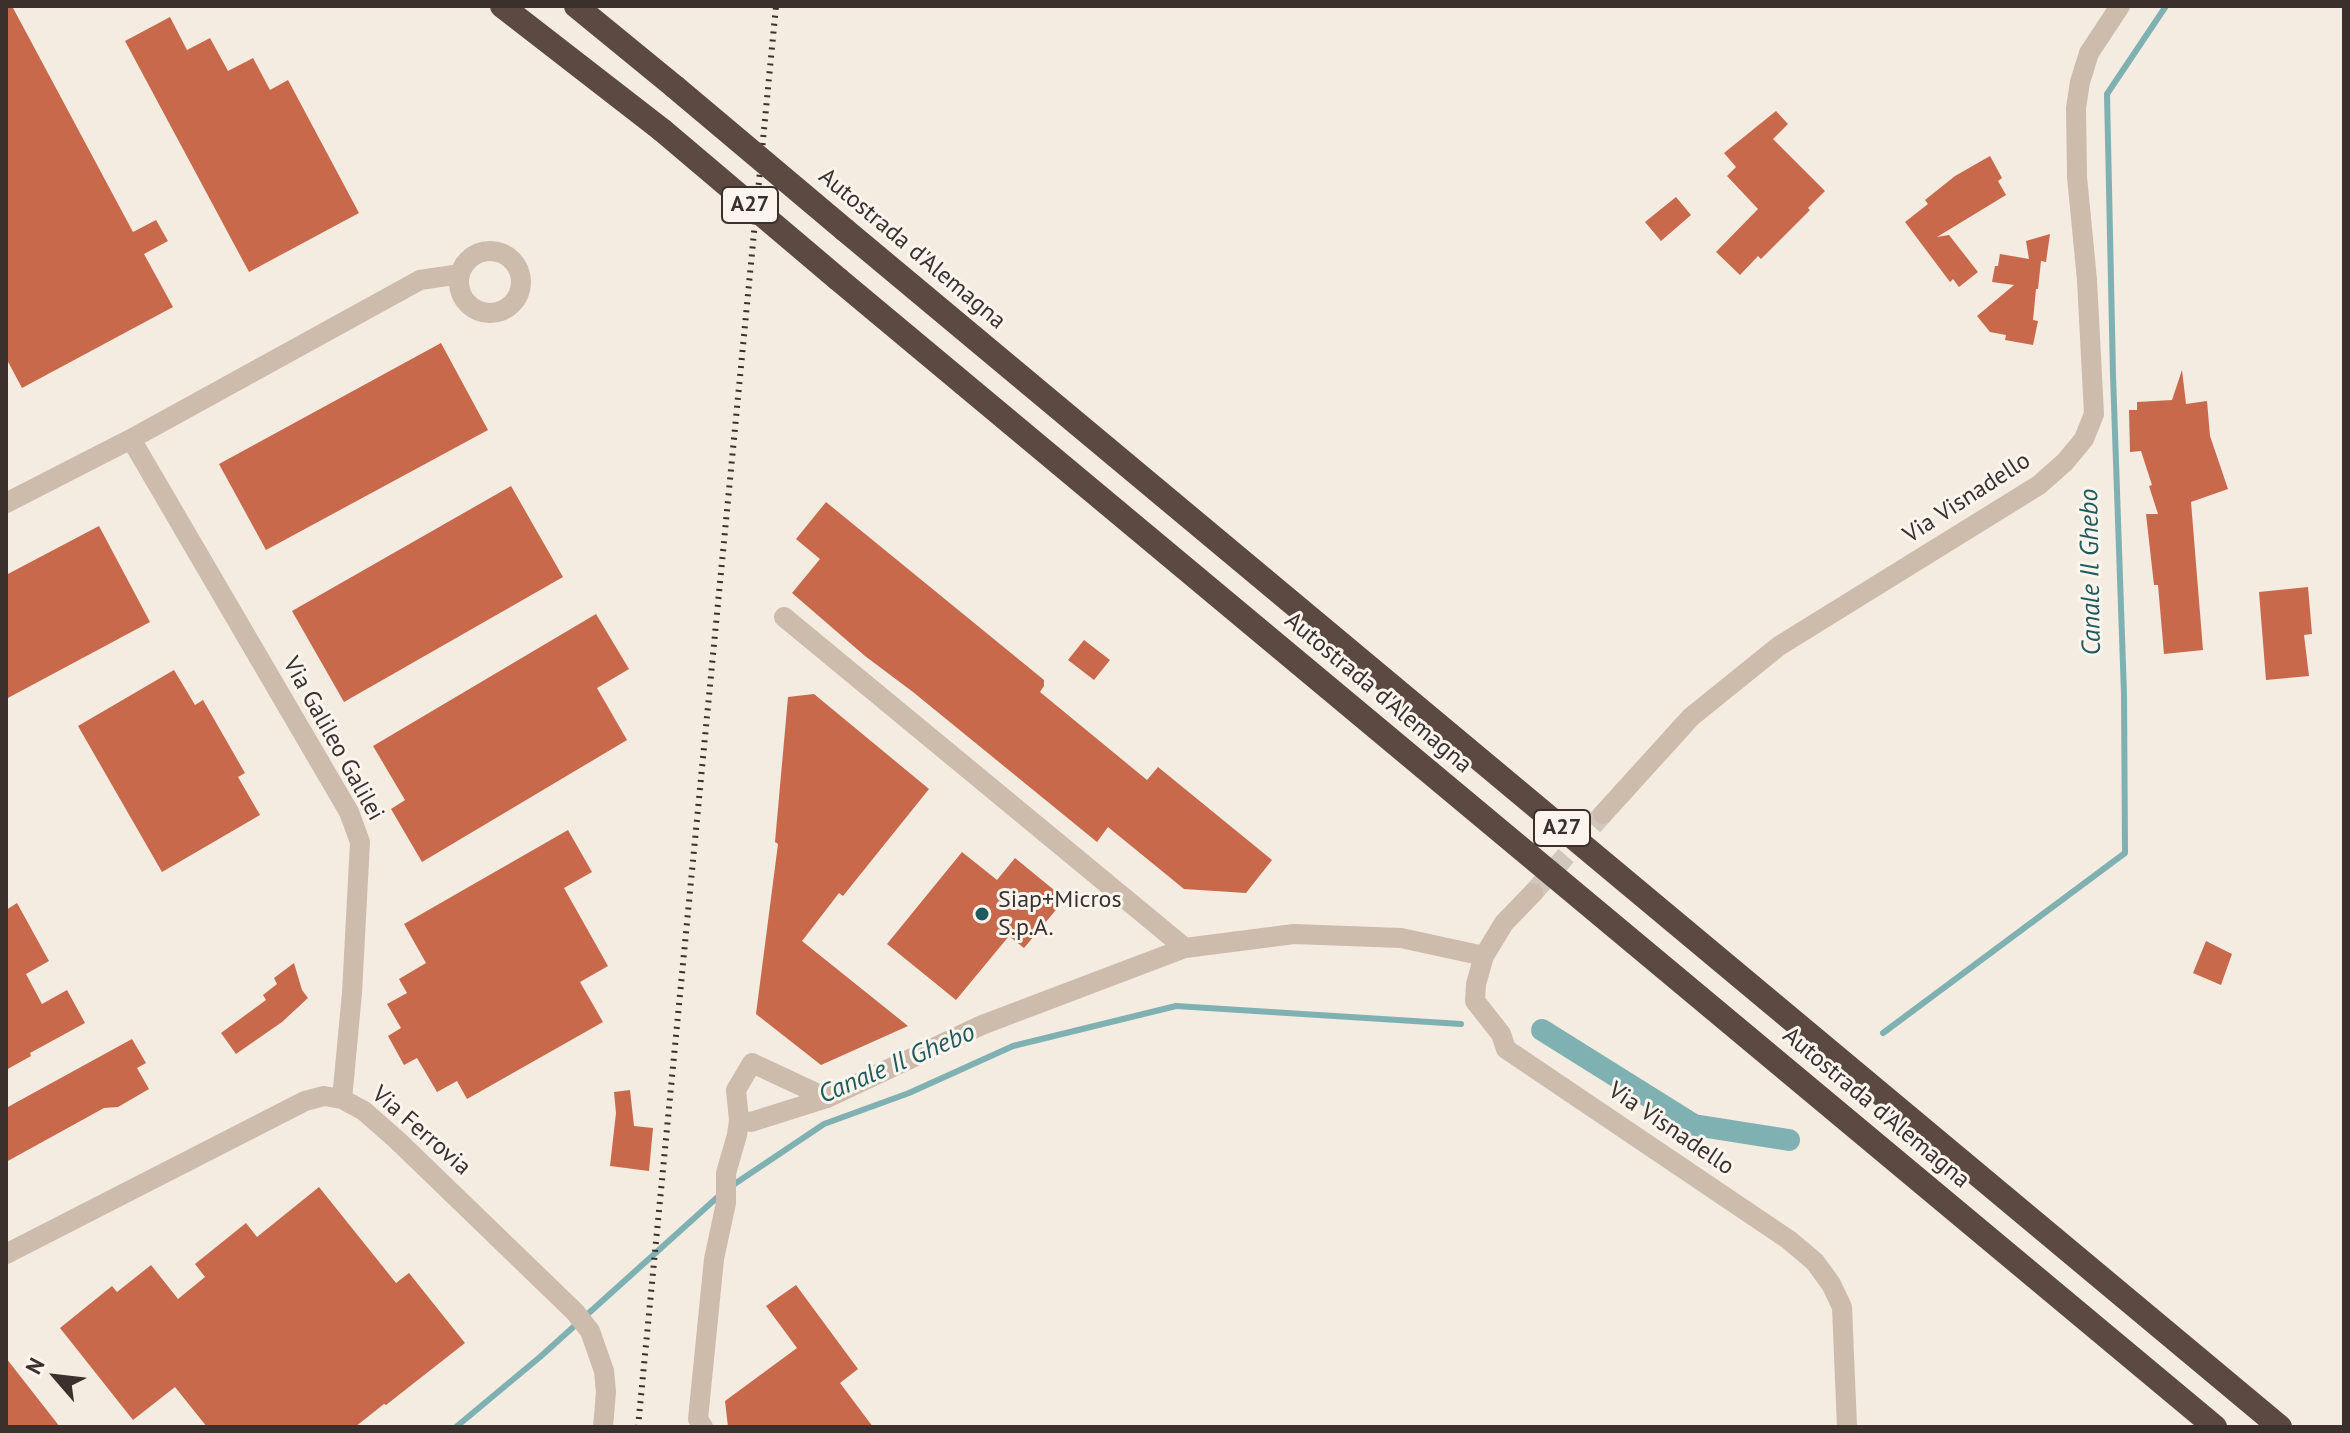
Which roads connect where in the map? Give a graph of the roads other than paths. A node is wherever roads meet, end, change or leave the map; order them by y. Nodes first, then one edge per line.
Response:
1 (502, 6) edge
2 (576, 6) edge
3 (2120, 6) edge
4 (460, 274) dead end
5 (131, 439) junction
6 (6, 503) edge
7 (784, 617) dead end
8 (1603, 814) tunnel mouth
9 (1533, 893) tunnel mouth
10 (1185, 948) junction
11 (1484, 956) junction
12 (827, 1098) junction
13 (342, 1099) junction
14 (739, 1120) junction
15 (6, 1254) edge
16 (603, 1427) edge
17 (703, 1427) edge
18 (1847, 1427) edge
19 (2215, 1427) edge
20 (2280, 1427) edge

1 - 19 highway, Autostrada d'Alemagna / A27, bridge
2 - 20 highway, Autostrada d'Alemagna / A27, bridge
3 - 8 street, Via Visnadello
4 - 5 street
5 - 6 street
5 - 13 street, Via Galileo Galilei
7 - 10 street
9 - 11 street, Via Visnadello
10 - 11 street
10 - 12 street
11 - 18 street, Via Visnadello
12 - 14 street
12 - 14 street
13 - 15 street, Via Ferrovia
13 - 16 street, Via Ferrovia
14 - 17 street

